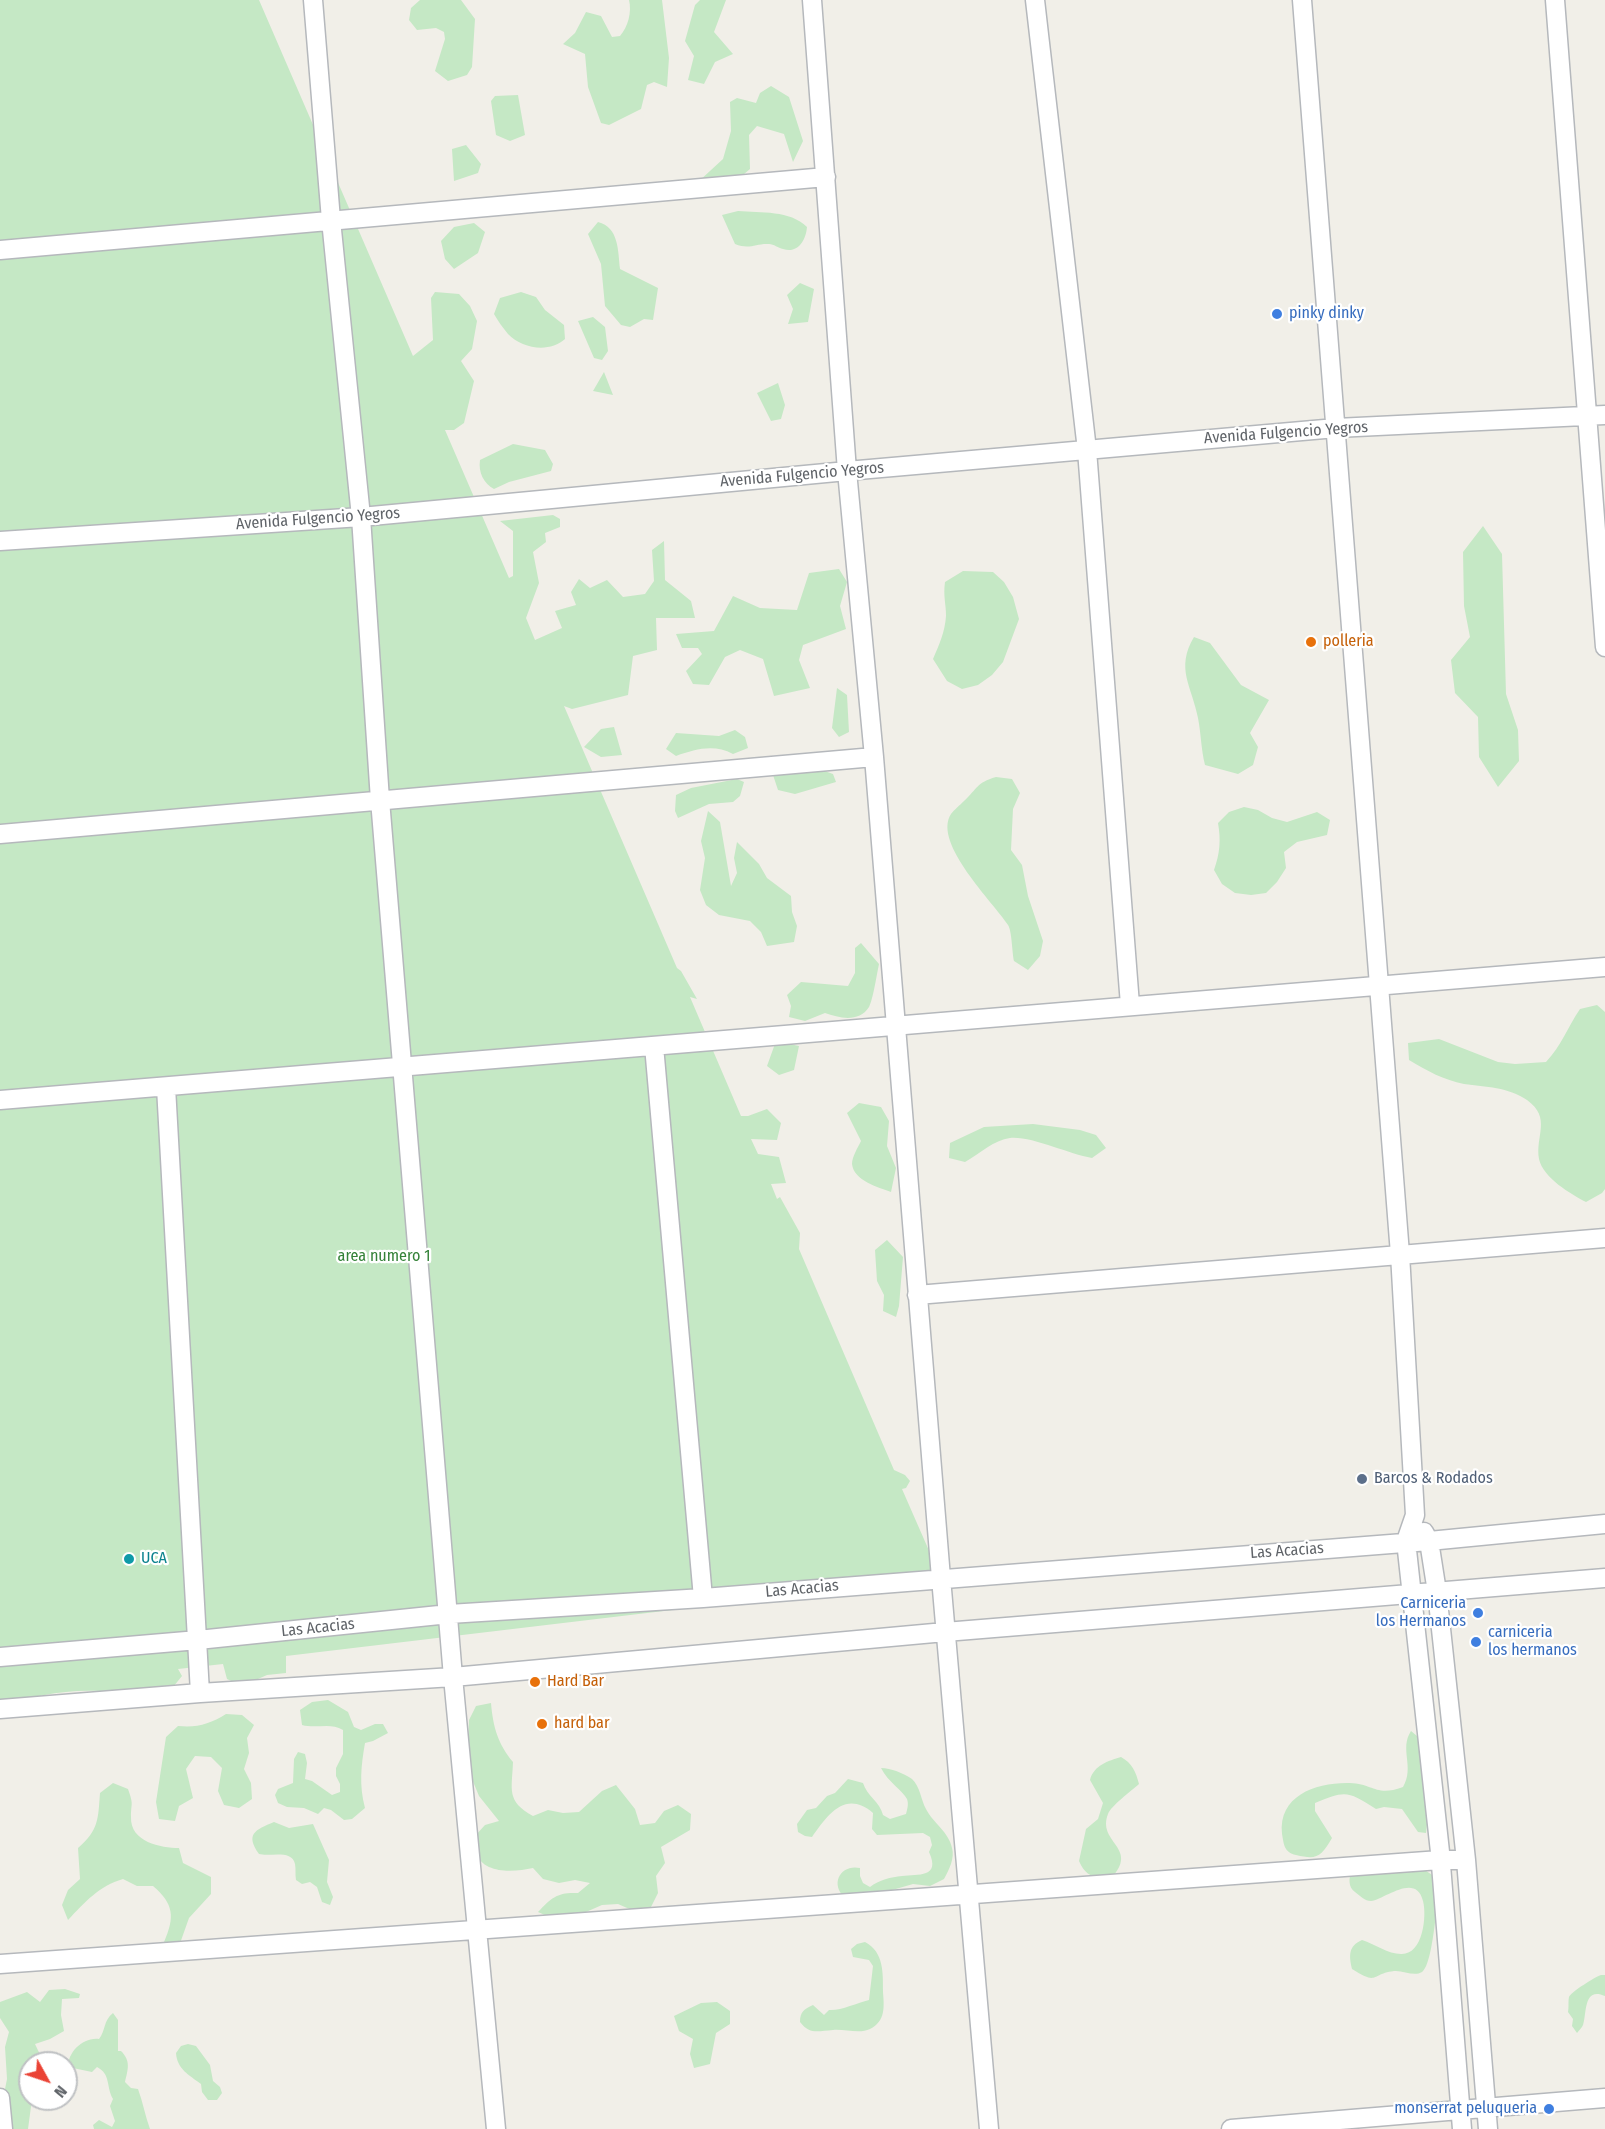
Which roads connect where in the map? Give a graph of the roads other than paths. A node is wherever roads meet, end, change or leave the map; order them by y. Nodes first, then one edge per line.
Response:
1 (313, 0) edge
2 (812, 0) edge
3 (1035, 0) edge
4 (1302, 0) edge
5 (1555, 0) edge
6 (826, 177) junction
7 (331, 220) junction
8 (0, 250) edge
9 (1596, 416) edge
10 (1336, 428) junction
11 (1087, 450) junction
12 (848, 471) junction
13 (361, 517) junction
14 (0, 541) edge
15 (1605, 647) edge
16 (873, 757) junction
17 (380, 800) junction
18 (0, 834) edge
19 (1605, 967) edge
20 (1379, 986) junction
21 (1130, 1005) junction
22 (895, 1026) junction
23 (654, 1046) junction
24 (403, 1067) junction
25 (165, 1087) junction
26 (0, 1100) edge
27 (1605, 1238) edge
28 (1400, 1254) junction
29 (917, 1295) junction
30 (1415, 1515) junction
31 (1605, 1524) edge
32 (1406, 1541) junction
33 (1429, 1541) junction
34 (941, 1578) junction
35 (1605, 1578) edge
36 (1437, 1592) junction
37 (1411, 1594) junction
38 (703, 1598) junction
39 (449, 1614) junction
40 (945, 1632) junction
41 (198, 1640) junction
42 (0, 1656) edge
43 (453, 1677) junction
44 (200, 1693) junction
45 (0, 1709) edge
46 (1440, 1860) junction
47 (1466, 1860) junction
48 (968, 1894) junction
49 (477, 1932) junction
50 (0, 1964) edge
51 (0, 2098) edge
52 (1605, 2098) edge
53 (1486, 2107) junction
54 (1461, 2109) junction
55 (3, 2129) edge
56 (496, 2129) edge
57 (989, 2129) edge
58 (1231, 2129) edge
59 (1236, 2129) edge
60 (1462, 2129) edge
61 (1488, 2129) edge

1 - 7 street
2 - 6 street
3 - 11 street
4 - 10 street
5 - 9 street
6 - 7 street
6 - 12 street
7 - 8 street
7 - 13 street
9 - 10 street, Avenida Fulgencio Yegros
9 - 15 street
10 - 11 street, Avenida Fulgencio Yegros
10 - 20 street
11 - 12 street, Avenida Fulgencio Yegros
11 - 21 street
12 - 13 street, Avenida Fulgencio Yegros
12 - 16 street
13 - 14 street, Avenida Fulgencio Yegros
13 - 17 street
16 - 17 street
16 - 22 street
17 - 18 street
17 - 24 street
19 - 20 street
20 - 21 street
20 - 28 street
21 - 22 street
22 - 23 street
22 - 29 street
23 - 24 street
23 - 38 street
24 - 25 street
24 - 39 street
25 - 26 street
25 - 41 street
27 - 28 street
28 - 29 street
28 - 30 street
29 - 34 street
30 - 32 street
30 - 33 street
31 - 33 street, Las Acacias
32 - 33 street, Las Acacias
32 - 34 street, Las Acacias
32 - 37 street
33 - 36 street
34 - 38 street, Las Acacias
34 - 40 street
35 - 36 street
36 - 37 street
36 - 47 street
37 - 40 street
37 - 46 street
38 - 39 street, Las Acacias
39 - 41 street, Las Acacias
39 - 43 street
40 - 43 street
40 - 48 street
41 - 42 street, Las Acacias
41 - 44 street
43 - 44 street
43 - 49 street
44 - 45 street
46 - 47 street
46 - 48 street
46 - 54 street
47 - 53 street
48 - 49 street
48 - 57 street
49 - 50 street
49 - 56 street
51 - 55 street
52 - 53 street
53 - 54 street
53 - 61 street
54 - 59 street
54 - 60 street
58 - 59 street

